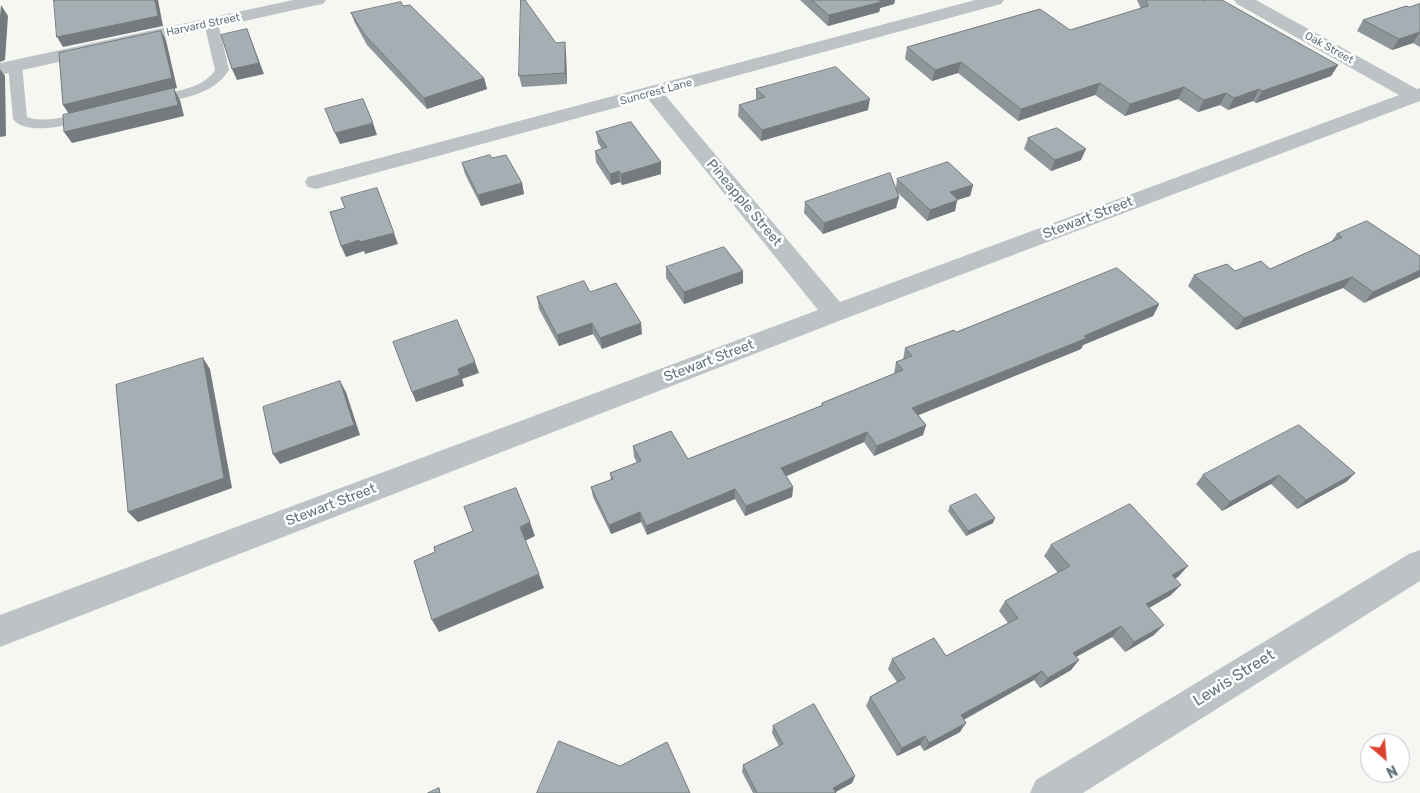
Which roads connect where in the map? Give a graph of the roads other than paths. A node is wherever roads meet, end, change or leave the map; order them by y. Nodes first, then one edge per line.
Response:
1 (318, 0) edge
2 (995, 0) edge
3 (1243, 0) edge
4 (211, 23) junction
5 (7, 67) edge
6 (653, 93) junction
7 (1418, 95) edge
8 (138, 103) edge
9 (100, 112) edge
10 (316, 182) dead end
11 (835, 313) junction
12 (1420, 564) edge
13 (0, 631) edge
14 (1049, 793) edge

1 - 4 street, Harvard Street
2 - 6 street, Suncrest Lane
3 - 7 street, Oak Street
4 - 5 street, Harvard Street
4 - 8 lane
5 - 9 lane
6 - 10 street, Suncrest Lane
6 - 11 street, Pineapple Street
7 - 11 street, Stewart Street
11 - 13 street, Stewart Street
12 - 14 street, Lewis Street

